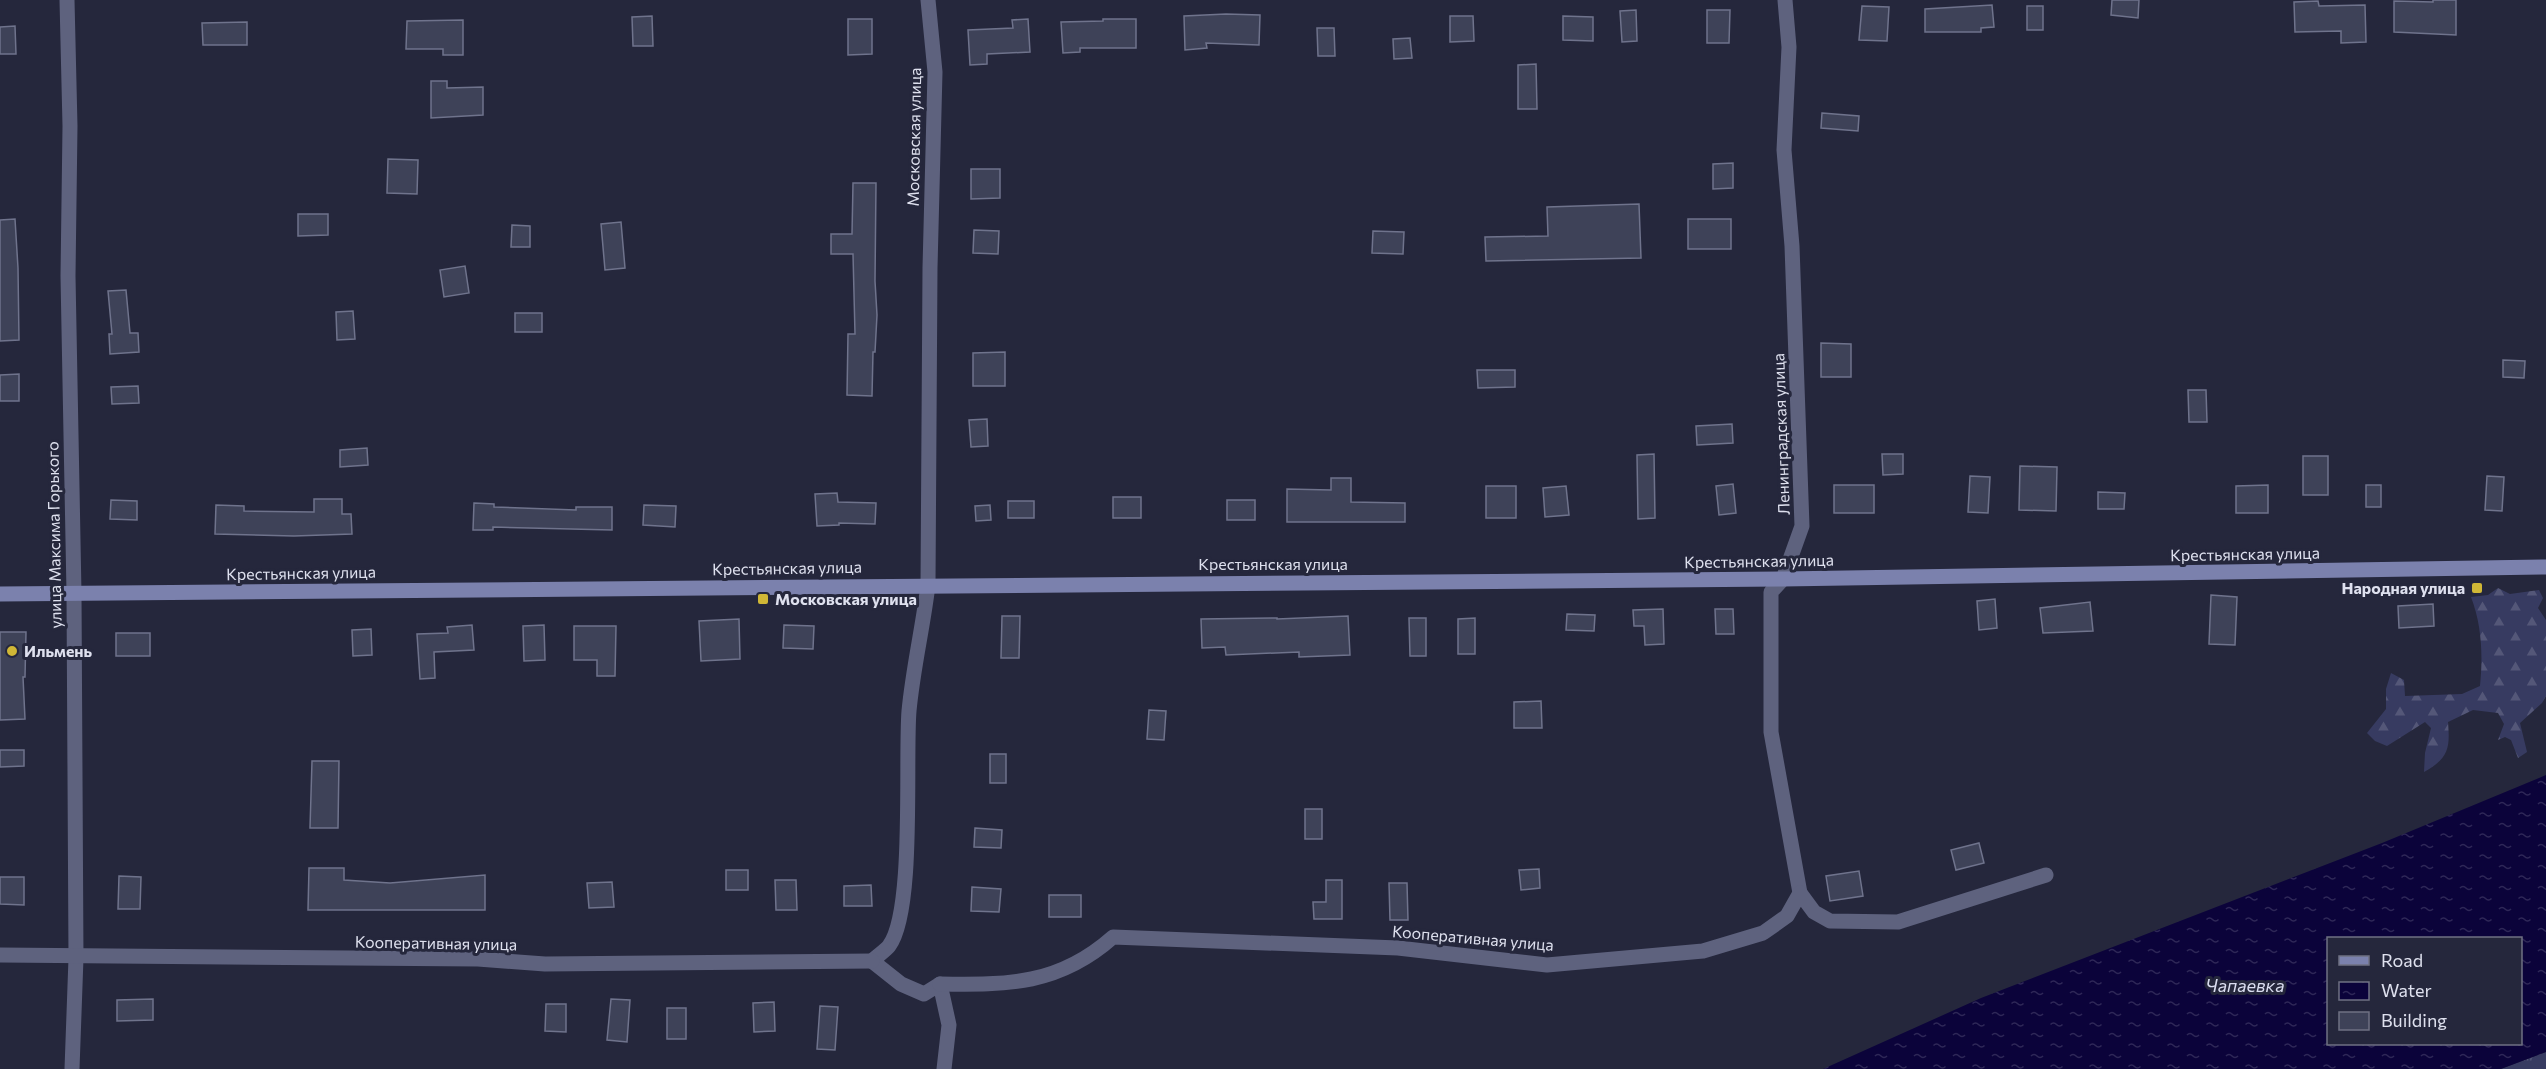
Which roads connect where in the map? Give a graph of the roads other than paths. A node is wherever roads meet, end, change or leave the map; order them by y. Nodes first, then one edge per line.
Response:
1 (67, 0) edge
2 (928, 0) edge
3 (1785, 0) edge
4 (2546, 567) edge
5 (1783, 579) junction
6 (928, 585) junction
7 (74, 593) junction
8 (0, 594) edge
9 (2046, 875) dead end
10 (1800, 893) junction
11 (0, 955) edge
12 (76, 958) junction
13 (872, 961) junction
14 (940, 984) junction
15 (72, 1069) edge
16 (944, 1069) edge

1 - 7 street, улица Максима Горького
2 - 6 street, Московская улица
3 - 5 street, Ленинградская улица
4 - 5 street, Крестьянская улица
5 - 6 street, Крестьянская улица
5 - 10 street, Ленинградская улица
6 - 7 street, Крестьянская улица
6 - 13 street, Московская улица
7 - 8 street, Крестьянская улица
7 - 12 street, улица Максима Горького
9 - 10 street
10 - 14 street, Кооперативная улица
11 - 12 street, Кооперативная улица
12 - 13 street, Кооперативная улица
12 - 15 street, улица Максима Горького
13 - 14 street
14 - 16 street

